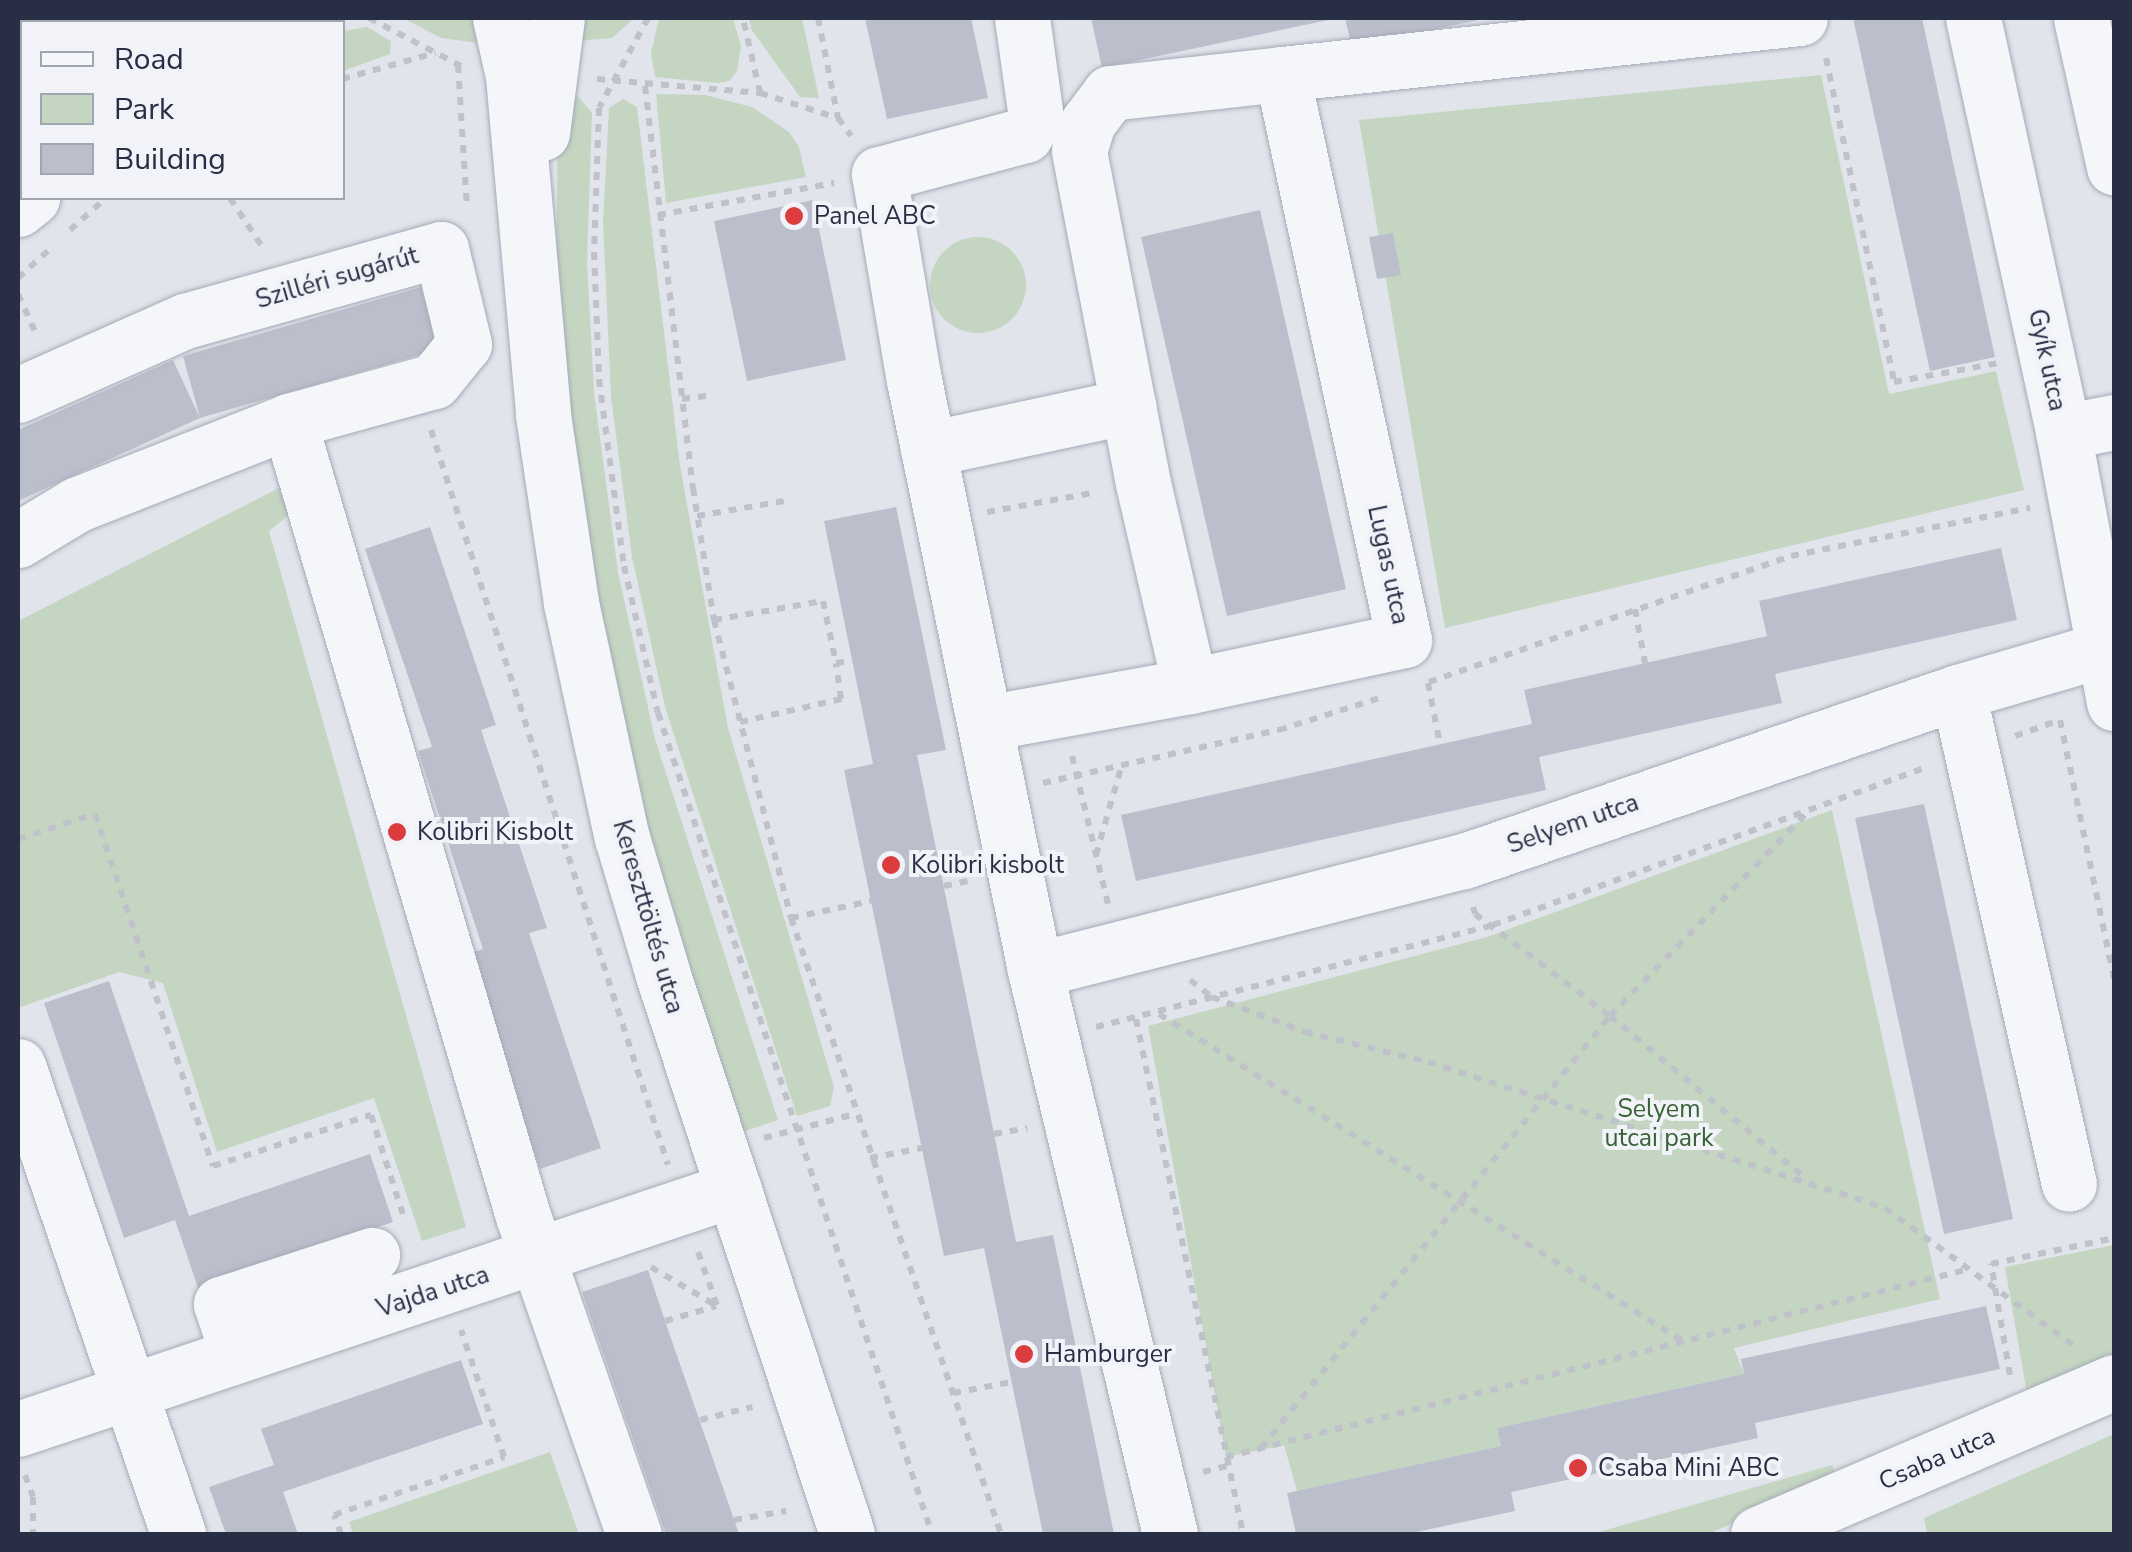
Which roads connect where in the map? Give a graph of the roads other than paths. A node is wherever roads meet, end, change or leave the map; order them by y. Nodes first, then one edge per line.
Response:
1 (500, 18) edge
2 (556, 18) edge
3 (1022, 18) edge
4 (1972, 18) edge
5 (2081, 18) edge
6 (1813, 37) edge
7 (1282, 74) junction
8 (2105, 80) edge
9 (1062, 119) junction
10 (2114, 167) edge
11 (532, 281) junction
12 (18, 395) edge
13 (1128, 406) junction
14 (289, 420) junction
15 (2089, 427) edge
16 (928, 449) junction
17 (18, 540) edge
18 (2102, 650) junction
19 (1190, 686) junction
20 (1958, 692) junction
21 (2114, 703) edge
22 (986, 723) junction
23 (1035, 970) junction
24 (18, 1066) edge
25 (728, 1169) junction
26 (2069, 1184) dead end
27 (392, 1246) road end
28 (538, 1258) junction
29 (238, 1355) junction
30 (2097, 1366) edge
31 (129, 1391) junction
32 (20, 1449) edge
33 (1858, 1515) edge
34 (178, 1534) edge
35 (634, 1534) edge
36 (848, 1534) edge
37 (1170, 1534) edge
38 (1758, 1534) edge

1 - 11 street, Kereszttöltés utca
2 - 11 street, Kereszttöltés utca
3 - 9 street
4 - 15 street, Gyík utca
5 - 8 street
6 - 7 street
7 - 9 street
7 - 19 street, Lugas utca
8 - 10 street
9 - 13 street
9 - 16 street
11 - 25 street, Kereszttöltés utca
12 - 14 street, Szilléri sugárút
13 - 16 street
13 - 19 street
14 - 17 street, Szilléri sugárút
14 - 28 street
15 - 18 street, Gyík utca
16 - 22 street
18 - 20 street, Selyem utca
18 - 21 street, Gyík utca
19 - 22 street, Lugas utca
20 - 23 street, Selyem utca
20 - 26 street
22 - 23 street
23 - 37 street
24 - 31 street
25 - 28 street, Vajda utca
25 - 36 street, Kereszttöltés utca
27 - 29 street
28 - 29 street, Vajda utca
28 - 35 street
29 - 31 street, Vajda utca
30 - 33 street, Csaba utca
31 - 32 street, Vajda utca
31 - 34 street
33 - 38 street, Csaba utca

